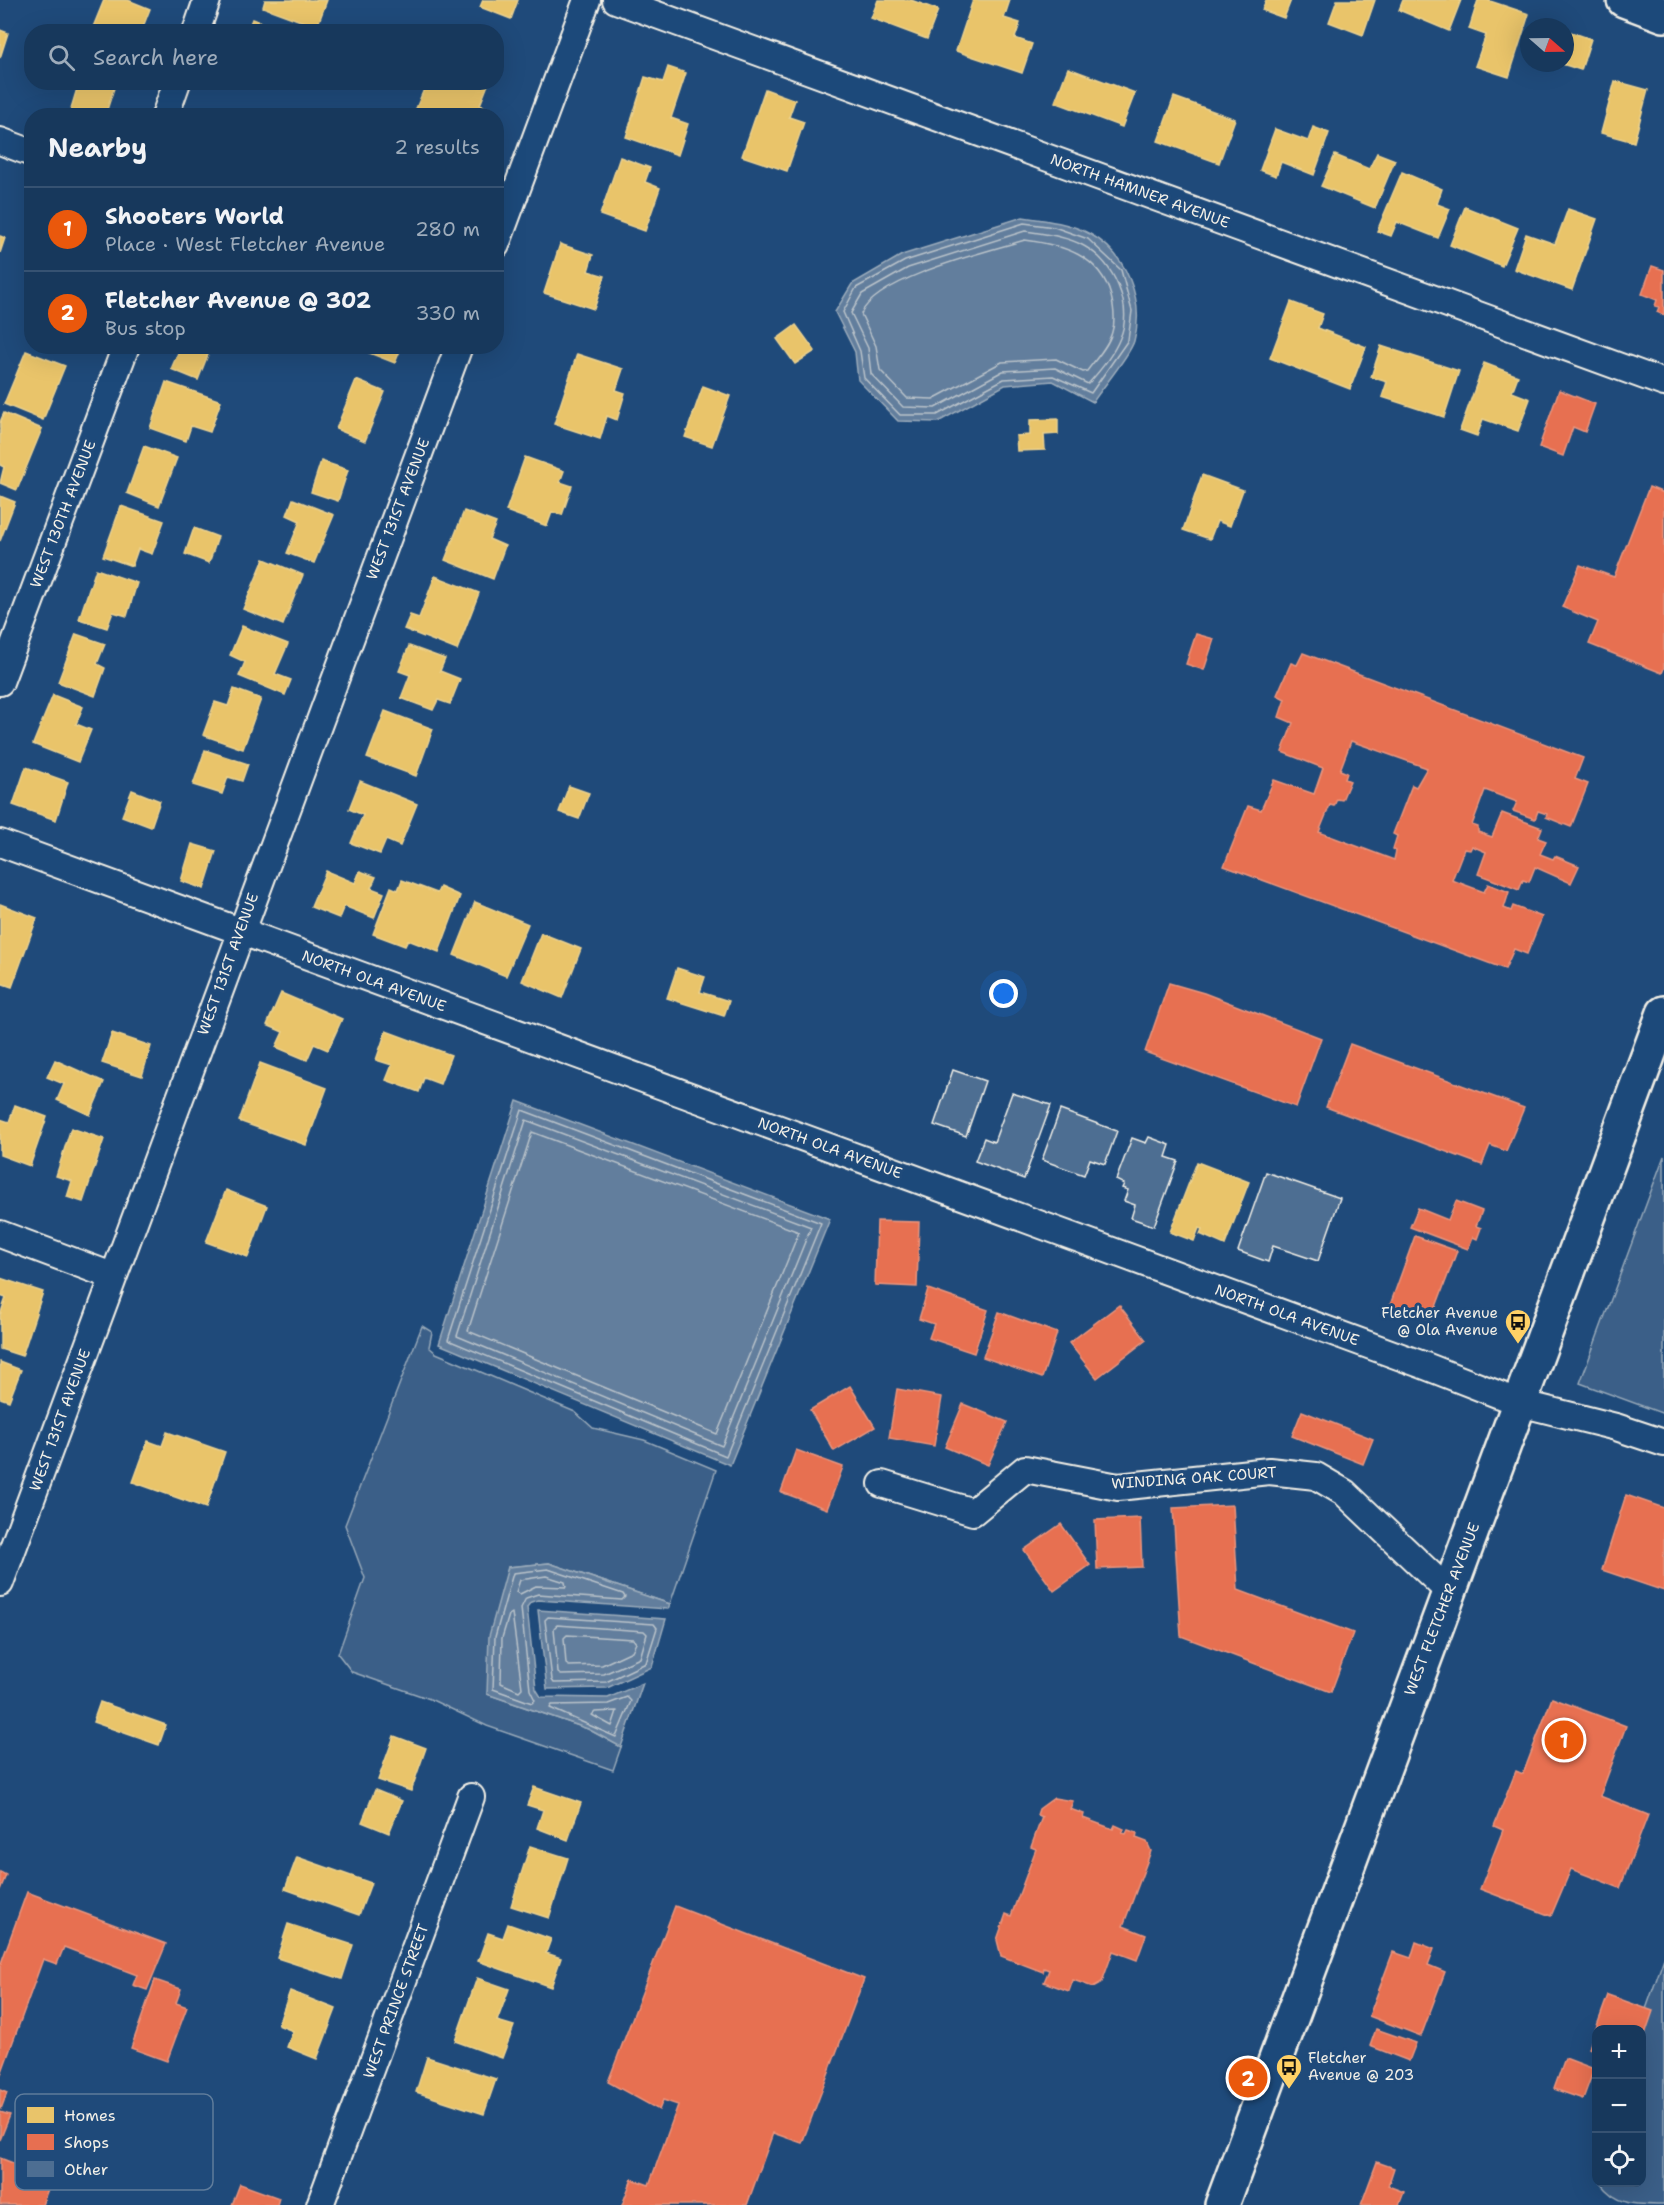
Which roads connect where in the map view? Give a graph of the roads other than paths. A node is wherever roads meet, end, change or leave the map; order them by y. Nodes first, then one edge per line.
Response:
1 (207, 0) edge
2 (587, 0) edge
3 (616, 0) edge
4 (1624, 0) edge
5 (1664, 15) edge
6 (199, 24) edge
7 (174, 90) edge
8 (168, 108) edge
9 (0, 141) edge
10 (24, 150) edge
11 (504, 223) edge
12 (123, 354) edge
13 (456, 354) edge
14 (1664, 383) edge
15 (0, 682) edge
16 (0, 843) edge
17 (240, 932) junction
18 (1664, 1013) edge
19 (0, 1234) edge
20 (112, 1276) junction
21 (1520, 1403) junction
22 (1664, 1443) edge
23 (882, 1484) dead end
24 (0, 1583) edge
25 (1448, 1591) junction
26 (471, 1797) dead end
27 (320, 2205) edge
28 (1222, 2205) edge

1 - 6 street
2 - 11 street
3 - 14 street, NORTH HAMNER AVENUE
4 - 5 main road
7 - 8 street
9 - 10 street
12 - 15 street, WEST 130TH AVENUE
13 - 17 street, WEST 131ST AVENUE
16 - 17 street, NORTH OLA AVENUE
17 - 20 street, WEST 131ST AVENUE
17 - 21 street, NORTH OLA AVENUE
18 - 21 main road, WEST FLETCHER AVENUE
19 - 20 street
20 - 24 street, WEST 131ST AVENUE
21 - 22 street, NORTH OLA AVENUE
21 - 25 main road, WEST FLETCHER AVENUE
23 - 25 street, WINDING OAK COURT
25 - 28 main road, WEST FLETCHER AVENUE
26 - 27 street, WEST PRINCE STREET

